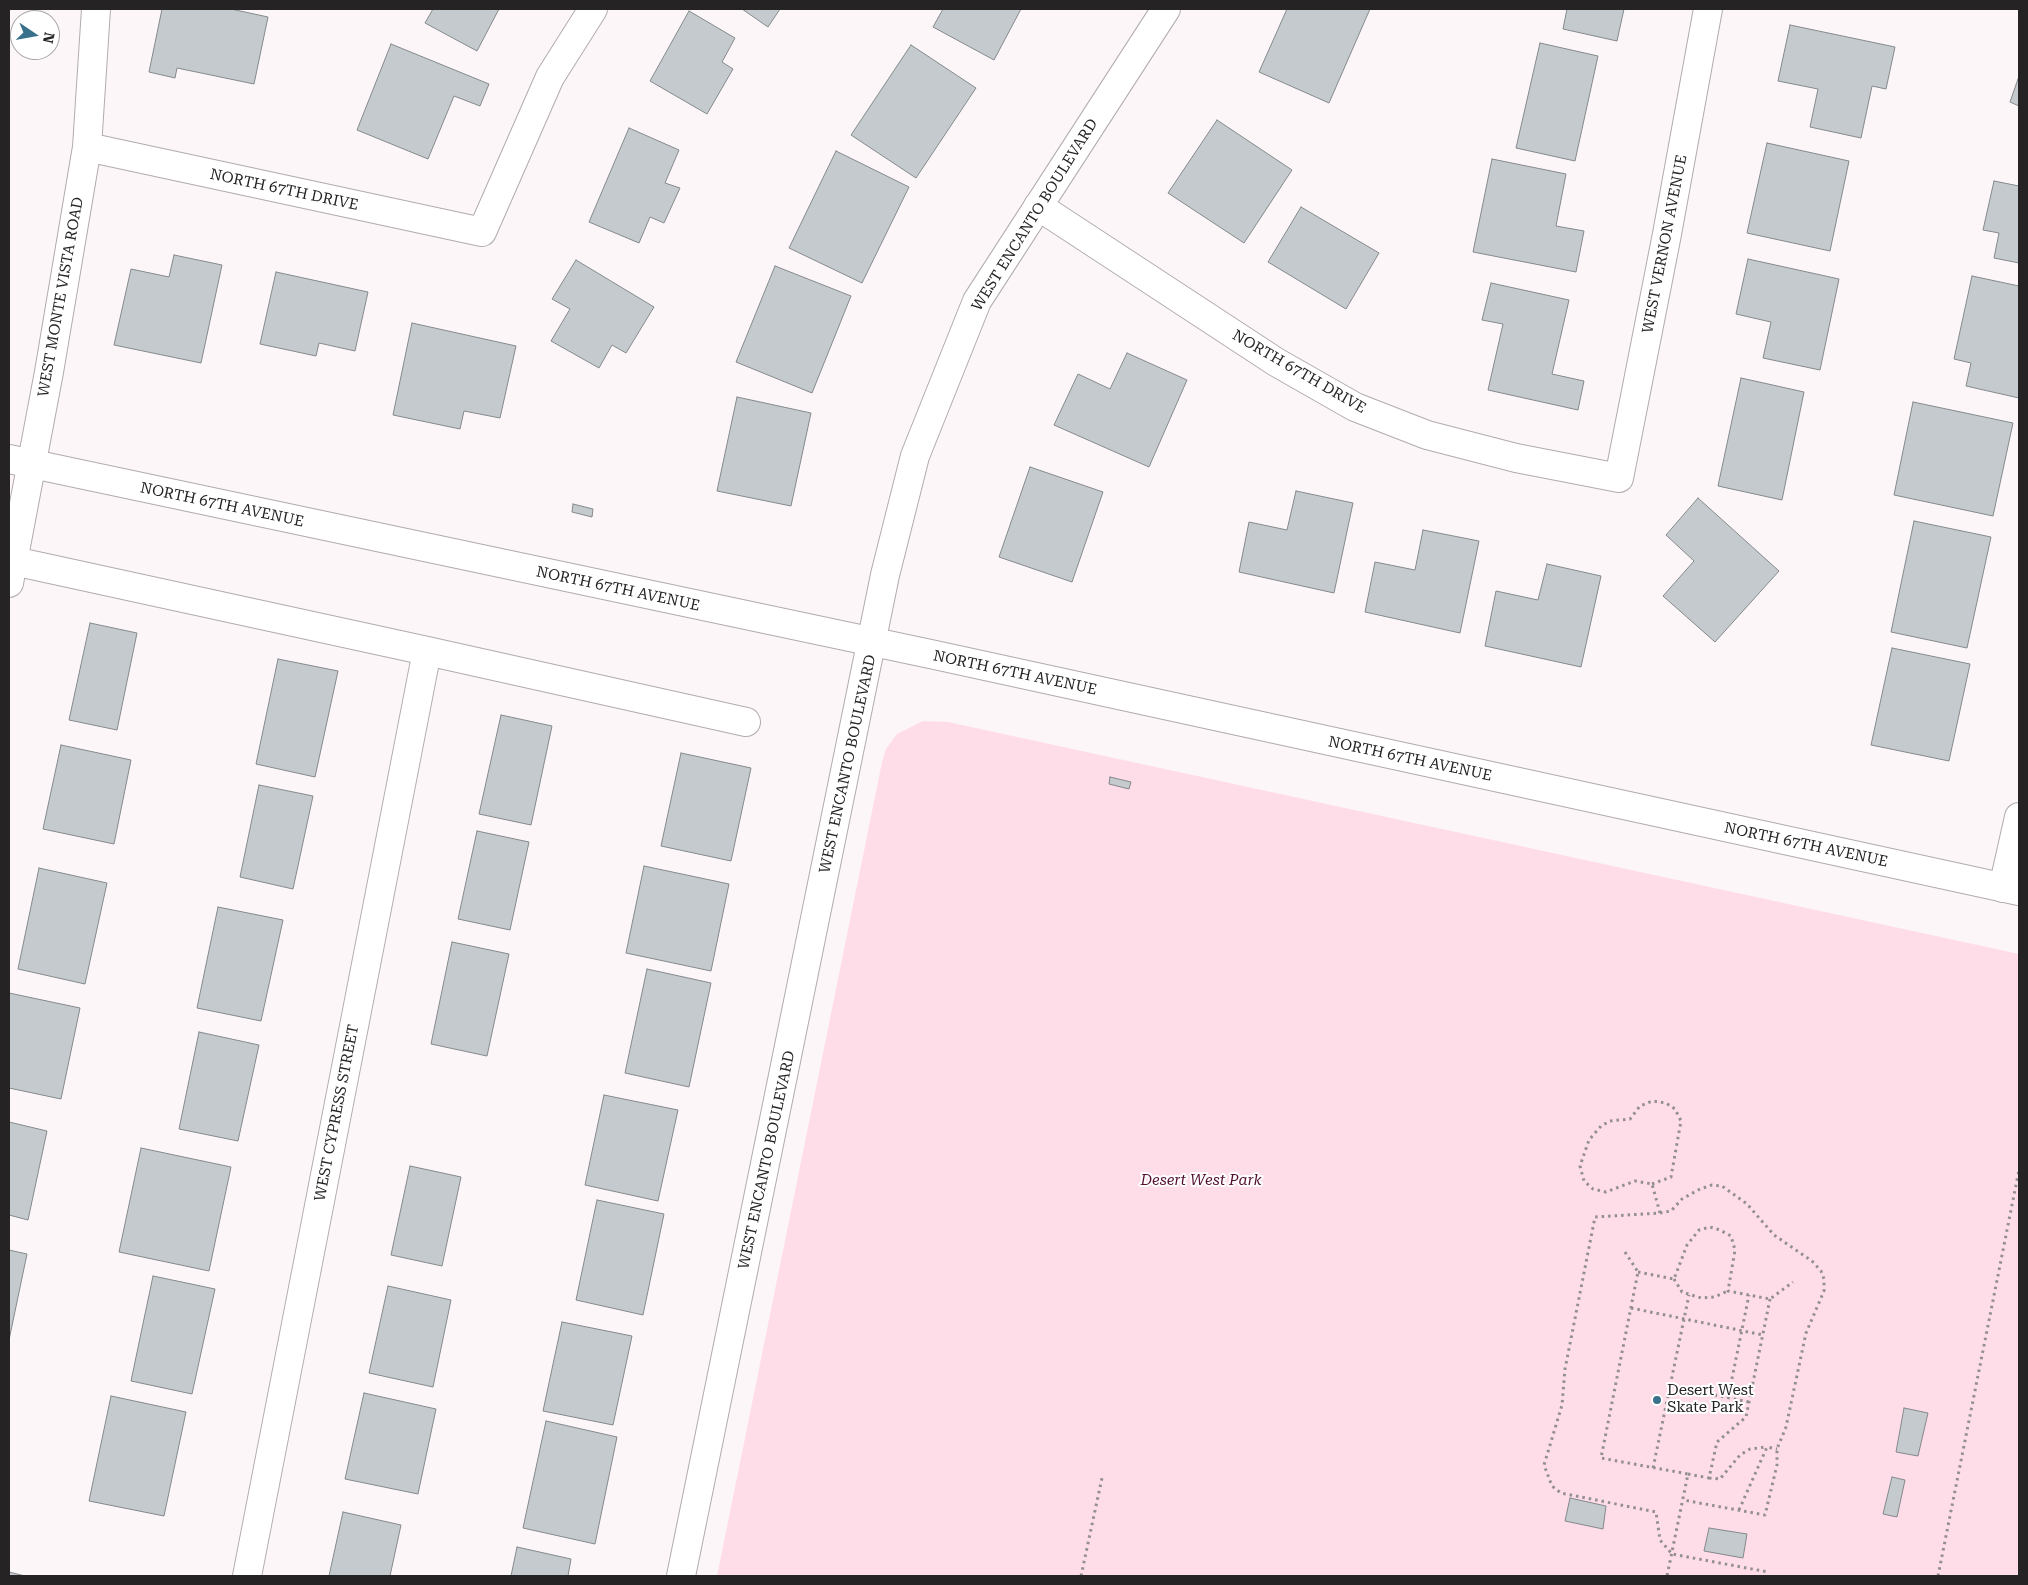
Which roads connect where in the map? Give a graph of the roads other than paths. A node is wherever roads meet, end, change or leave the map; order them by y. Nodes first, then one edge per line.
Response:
1 (96, 9) edge
2 (593, 9) edge
3 (1166, 9) edge
4 (1708, 9) edge
5 (87, 147) junction
6 (1038, 206) junction
7 (20, 462) edge
8 (1619, 478) joint
9 (10, 568) edge
10 (873, 642) junction
11 (427, 650) junction
12 (746, 722) dead end
13 (2019, 817) edge
14 (2011, 889) edge
15 (247, 1576) edge
16 (681, 1576) edge

1 - 5 street, WEST MONTE VISTA ROAD
2 - 5 street, NORTH 67TH DRIVE
3 - 6 street, WEST ENCANTO BOULEVARD
4 - 8 street, WEST VERNON AVENUE
5 - 7 street, WEST MONTE VISTA ROAD
6 - 8 street, NORTH 67TH DRIVE
6 - 10 street, WEST ENCANTO BOULEVARD
7 - 9 street, WEST MONTE VISTA ROAD
7 - 10 street, NORTH 67TH AVENUE
9 - 11 street
10 - 14 street, NORTH 67TH AVENUE
10 - 16 street, WEST ENCANTO BOULEVARD
11 - 12 street
11 - 15 street, WEST CYPRESS STREET
13 - 14 street

